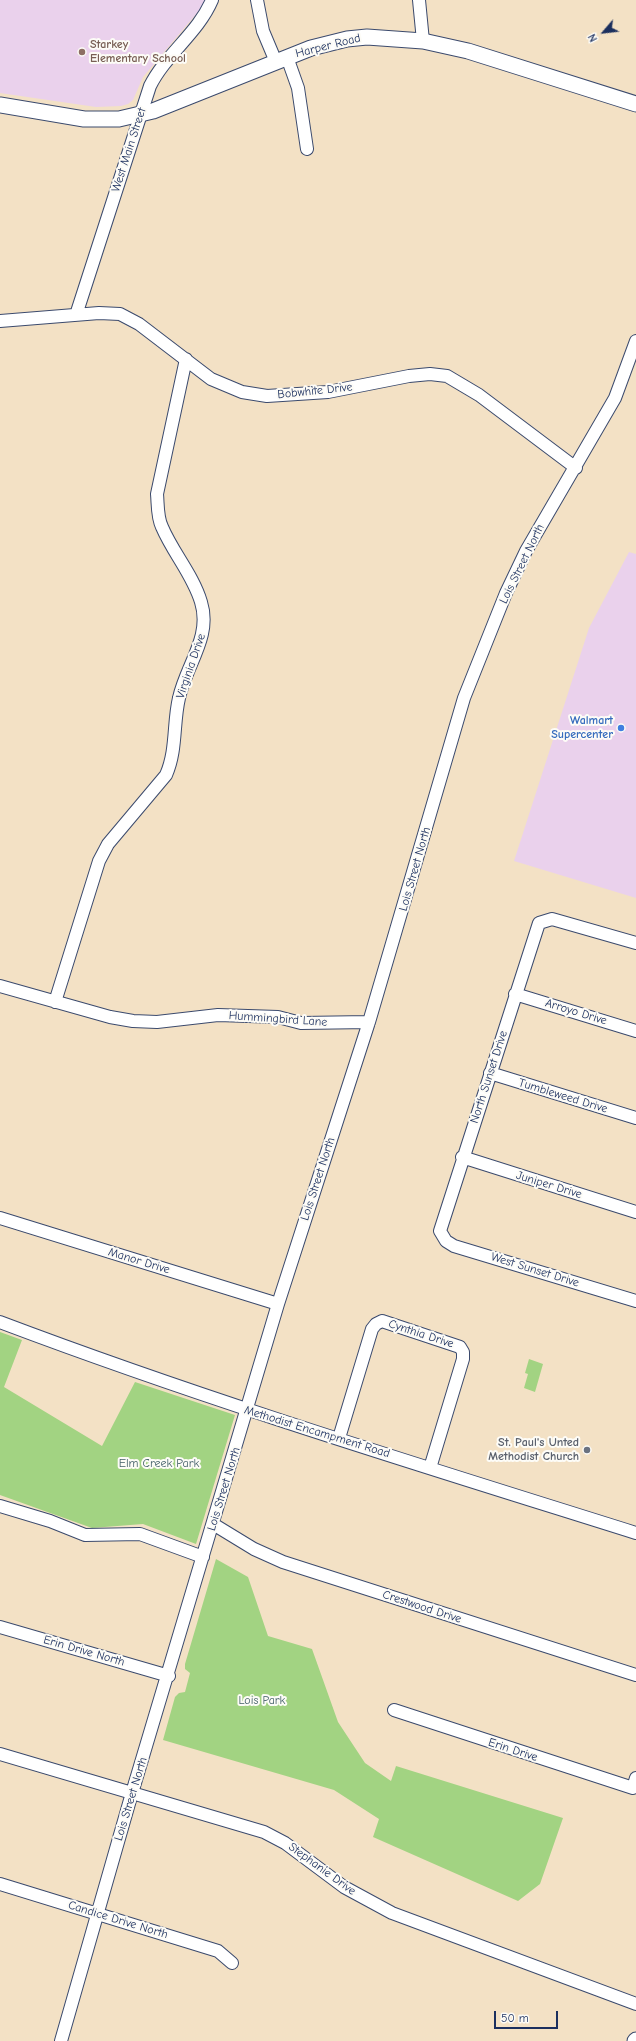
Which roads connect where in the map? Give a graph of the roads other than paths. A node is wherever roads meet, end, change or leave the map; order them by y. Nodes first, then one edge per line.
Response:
1 (212, 0) edge
2 (257, 0) edge
3 (419, 0) edge
4 (423, 42) junction
5 (281, 60) junction
6 (636, 104) edge
7 (0, 105) edge
8 (141, 115) junction
9 (307, 149) dead end
10 (76, 315) junction
11 (0, 321) edge
12 (636, 341) edge
13 (186, 359) junction
14 (633, 361) edge
15 (576, 468) junction
16 (636, 943) edge
17 (0, 986) edge
18 (515, 994) junction
19 (55, 1002) junction
20 (369, 1022) junction
21 (636, 1031) edge
22 (490, 1073) junction
23 (636, 1118) edge
24 (462, 1158) junction
25 (636, 1212) edge
26 (0, 1218) edge
27 (440, 1231) joint
28 (636, 1301) edge
29 (278, 1304) junction
30 (0, 1322) edge
31 (248, 1410) junction
32 (338, 1438) junction
33 (430, 1468) junction
34 (0, 1506) edge
35 (213, 1524) junction
36 (636, 1533) edge
37 (203, 1557) junction
38 (0, 1627) edge
39 (168, 1676) junction
40 (636, 1676) edge
41 (394, 1710) dead end
42 (0, 1754) edge
43 (634, 1782) edge
44 (132, 1793) junction
45 (0, 1884) edge
46 (98, 1913) junction
47 (232, 1963) dead end
48 (636, 2004) edge
49 (61, 2041) edge

1 - 8 street, West Main Street
2 - 5 street
3 - 4 street
4 - 5 main road, Harper Road
4 - 6 main road, Harper Road
5 - 8 main road, Harper Road
5 - 9 street
7 - 8 main road, Harper Road
8 - 10 street, West Main Street
10 - 11 street, Bobwhite Drive
10 - 13 street, Bobwhite Drive
12 - 14 street, Lois Street North
13 - 15 street, Bobwhite Drive
13 - 19 street, Virginia Drive
14 - 15 street, Lois Street North
15 - 20 street, Lois Street North
16 - 18 street, North Sunset Drive
17 - 19 street, Hummingbird Lane
18 - 21 street, Arroyo Drive
18 - 22 street, North Sunset Drive
19 - 20 street, Hummingbird Lane
20 - 29 street, Lois Street North
22 - 23 street, Tumbleweed Drive
22 - 24 street, North Sunset Drive
24 - 25 street, Juniper Drive
24 - 27 street, North Sunset Drive
26 - 29 street, Manor Drive
27 - 28 street, West Sunset Drive
29 - 31 street, Lois Street North
30 - 31 street, Methodist Encampment Road
31 - 32 street, Methodist Encampment Road
31 - 35 street, Lois Street North
32 - 33 street, Methodist Encampment Road
32 - 33 street, Cynthia Drive
33 - 36 street, Methodist Encampment Road
34 - 37 street
35 - 37 street, Lois Street North
35 - 40 street, Crestwood Drive
37 - 39 street, Lois Street North
38 - 39 street, Erin Drive North
39 - 44 street, Lois Street North
41 - 43 street, Erin Drive
42 - 44 street, Stephanie Drive
44 - 46 street, Lois Street North
44 - 48 street, Stephanie Drive
45 - 46 street, Candice Drive North
46 - 47 street, Candice Drive North
46 - 49 street, Lois Street North

